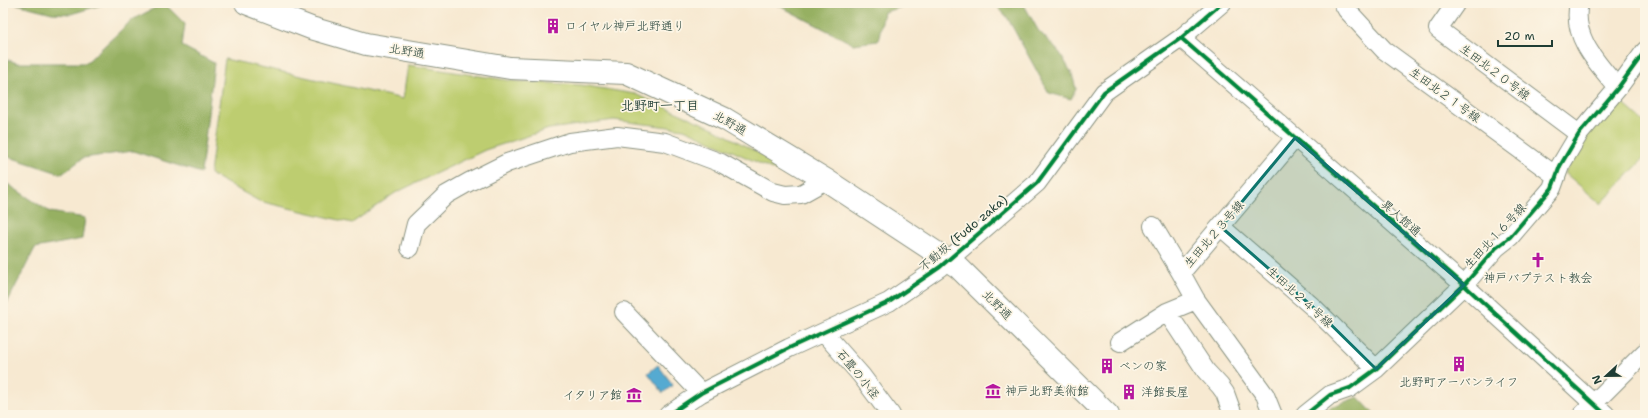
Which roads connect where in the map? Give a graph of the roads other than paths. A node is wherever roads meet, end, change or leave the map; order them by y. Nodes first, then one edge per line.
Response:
1 (246, 3) edge
2 (1222, 3) edge
3 (1343, 3) edge
4 (1456, 3) edge
5 (1579, 3) edge
6 (1181, 38) junction
7 (1645, 51) edge
8 (1618, 88) junction
9 (1579, 134) junction
10 (1295, 138) junction
11 (1556, 176) junction
12 (826, 180) junction
13 (1153, 226) dead end
14 (1221, 227) junction
15 (410, 248) dead end
16 (949, 261) junction
17 (1181, 273) junction
18 (1464, 286) junction
19 (1196, 300) junction
20 (624, 312) dead end
21 (1167, 312) junction
22 (824, 333) junction
23 (1120, 342) dead end
24 (1645, 352) edge
25 (1376, 369) junction
26 (701, 393) junction
27 (1594, 411) edge
28 (675, 413) edge
29 (891, 415) edge
30 (1108, 415) edge
31 (1233, 415) edge
32 (1273, 415) edge
33 (1305, 415) edge

1 - 12 main road, 北野通
2 - 6 street, 不動坂 (Fudo zaka)
3 - 11 street, 生田北２１号線
4 - 9 street, 生田北２０号線
5 - 8 street
6 - 10 street, 異人館通
6 - 16 street, 不動坂 (Fudo zaka)
7 - 8 street, 生田北１６号線
8 - 9 street, 生田北１６号線
9 - 11 street, 生田北１６号線
10 - 14 street, 生田北２３号線
10 - 18 street, 異人館通
11 - 18 street, 生田北１６号線
12 - 15 street
12 - 16 main road, 北野通
13 - 17 street
14 - 17 street, 生田北２３号線
14 - 25 street, 生田北２４号線
16 - 22 street, 不動坂 (Fudo zaka)
16 - 30 main road, 北野通
17 - 19 street, 生田北２３号線
18 - 25 street, 生田北１６号線
18 - 27 street, 異人館通
19 - 21 street
19 - 32 street, 生田北２３号線
20 - 26 street
21 - 23 street
21 - 31 street
22 - 26 street, 不動坂 (Fudo zaka)
22 - 29 street, 石畳の小径
24 - 27 street
25 - 33 street, 生田北１６号線
26 - 28 street, 不動坂 (Fudo zaka)

